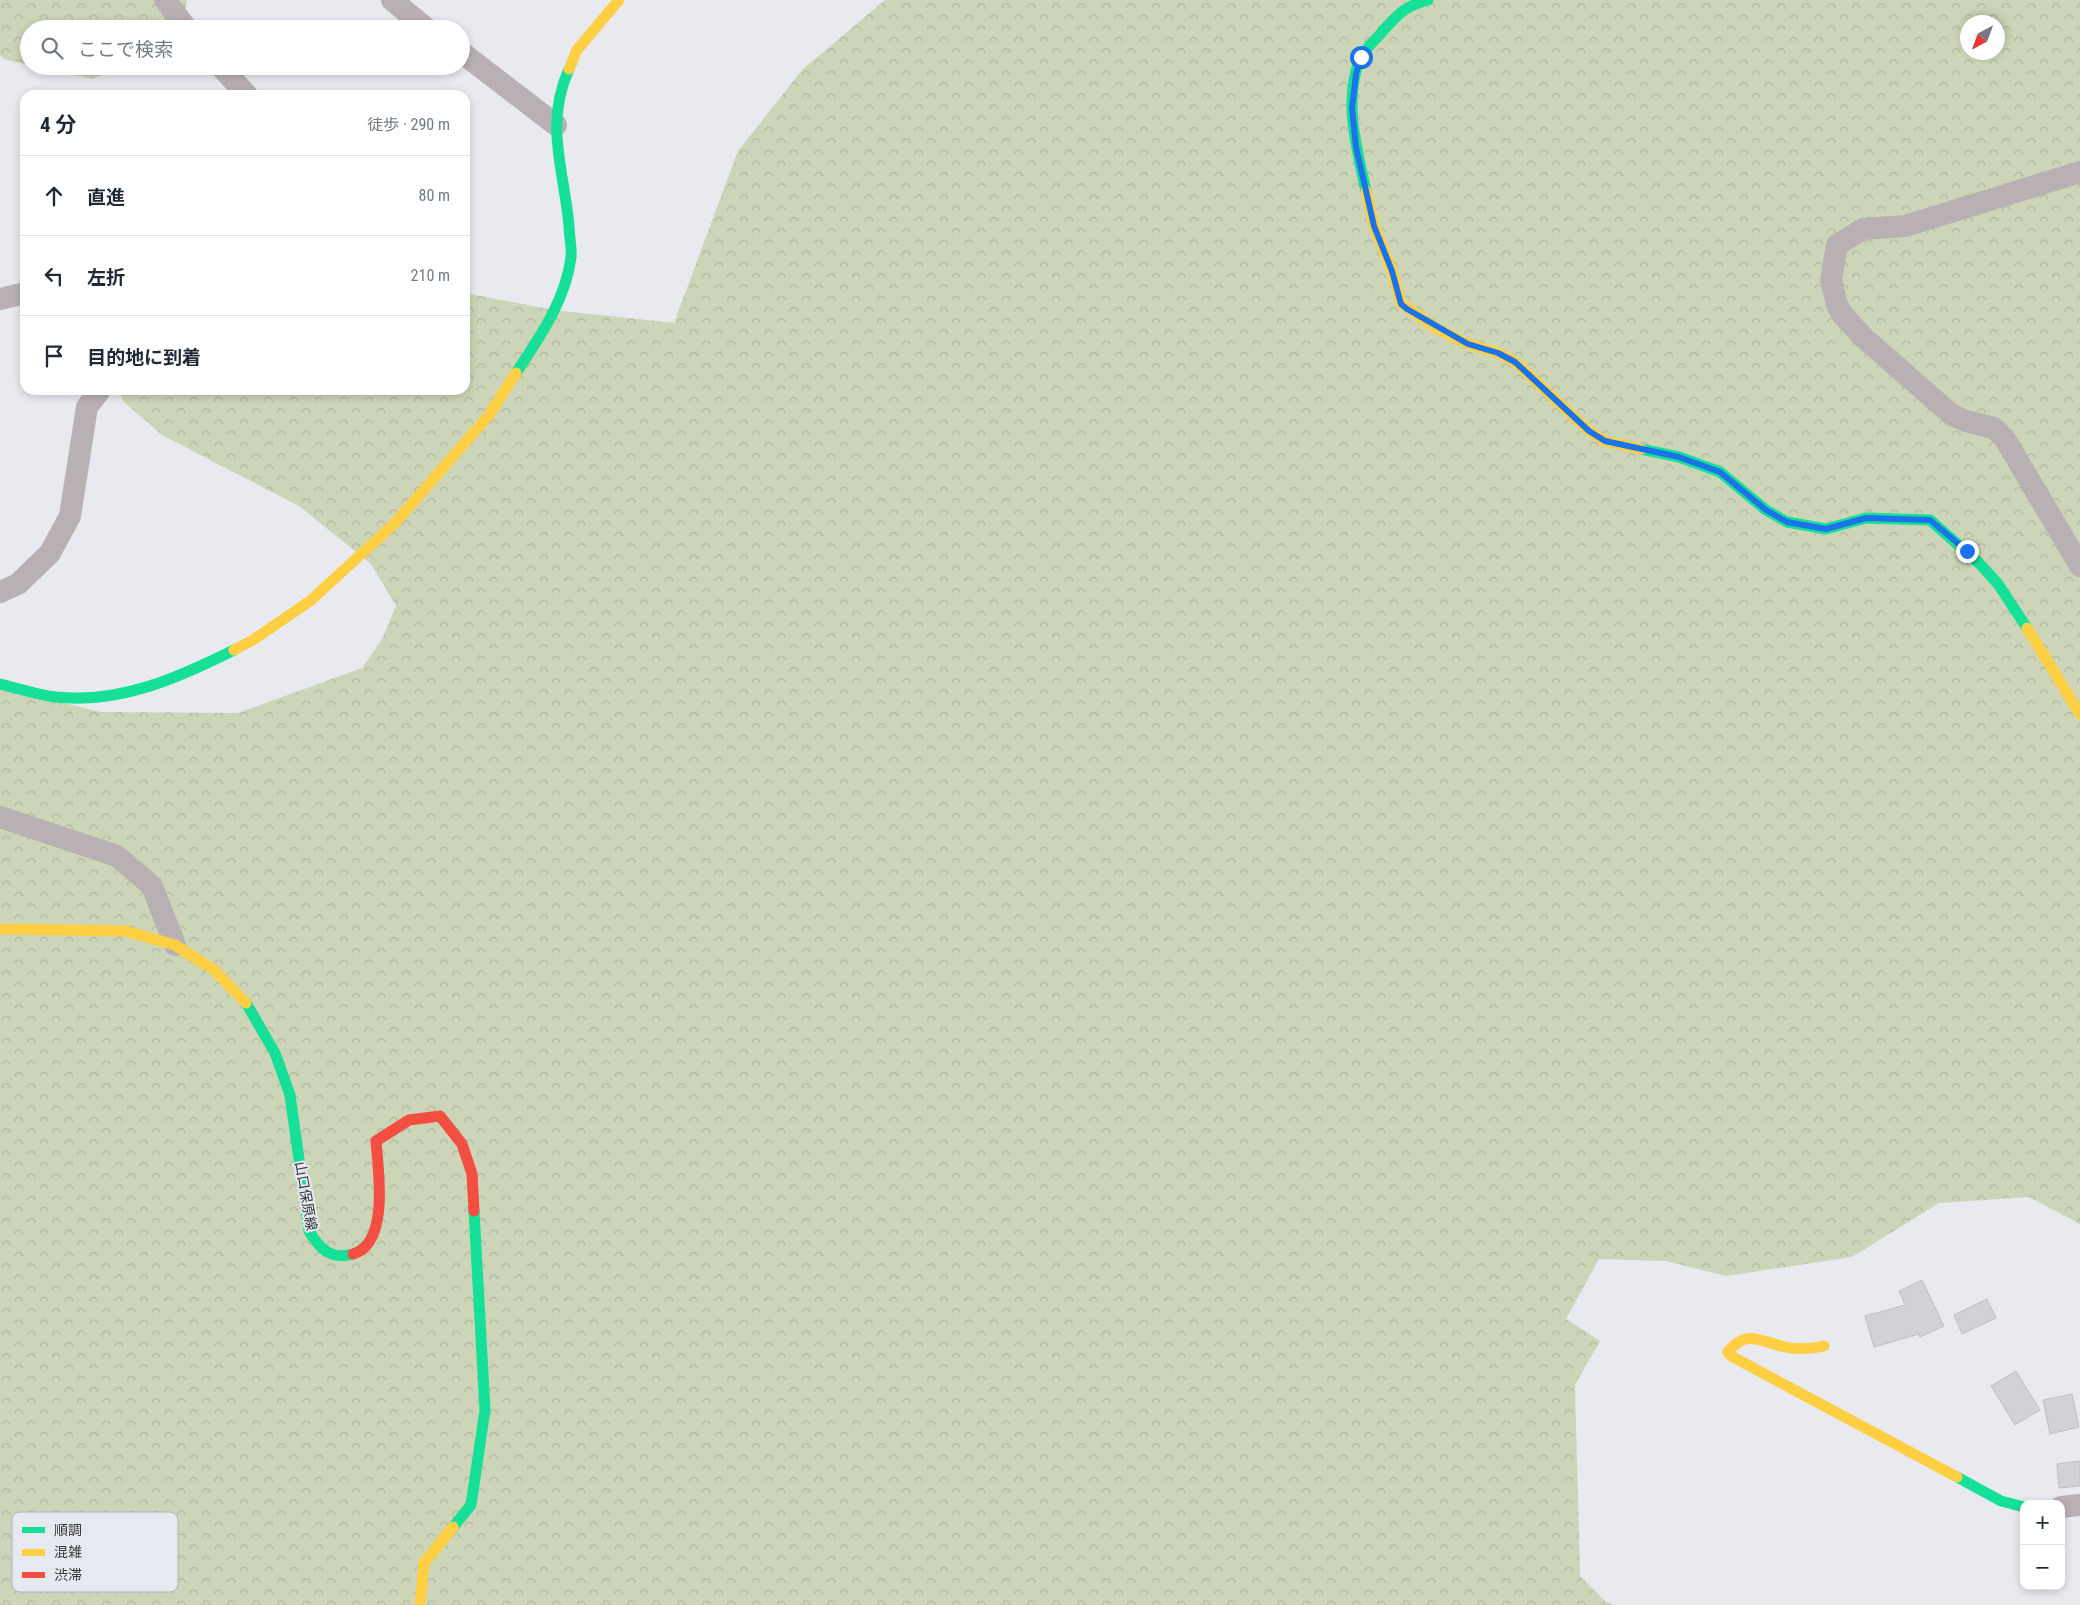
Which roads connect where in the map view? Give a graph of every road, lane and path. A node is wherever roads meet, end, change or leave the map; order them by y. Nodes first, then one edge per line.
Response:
1 (165, 0) edge
2 (392, 0) edge
3 (619, 0) edge
4 (1428, 0) edge
5 (180, 20) edge
6 (416, 20) edge
7 (470, 59) edge
8 (228, 75) edge
9 (242, 90) edge
10 (556, 125) junction
11 (2080, 172) edge
12 (20, 294) edge
13 (0, 299) edge
14 (96, 395) edge
15 (2080, 566) edge
16 (0, 592) edge
17 (0, 684) edge
18 (2080, 714) edge
19 (0, 817) edge
20 (0, 929) edge
21 (175, 945) junction
22 (1824, 1346) dead end
23 (2080, 1505) edge
24 (2020, 1506) edge
25 (2065, 1507) edge
26 (420, 1605) edge

1 - 5 street
2 - 6 street
3 - 10 street
4 - 18 street
7 - 10 street
8 - 9 street
10 - 17 street
11 - 15 street
12 - 13 street
14 - 16 street
19 - 21 street
20 - 21 street, 山口保原線
21 - 26 street, 山口保原線
22 - 24 street
23 - 25 street

